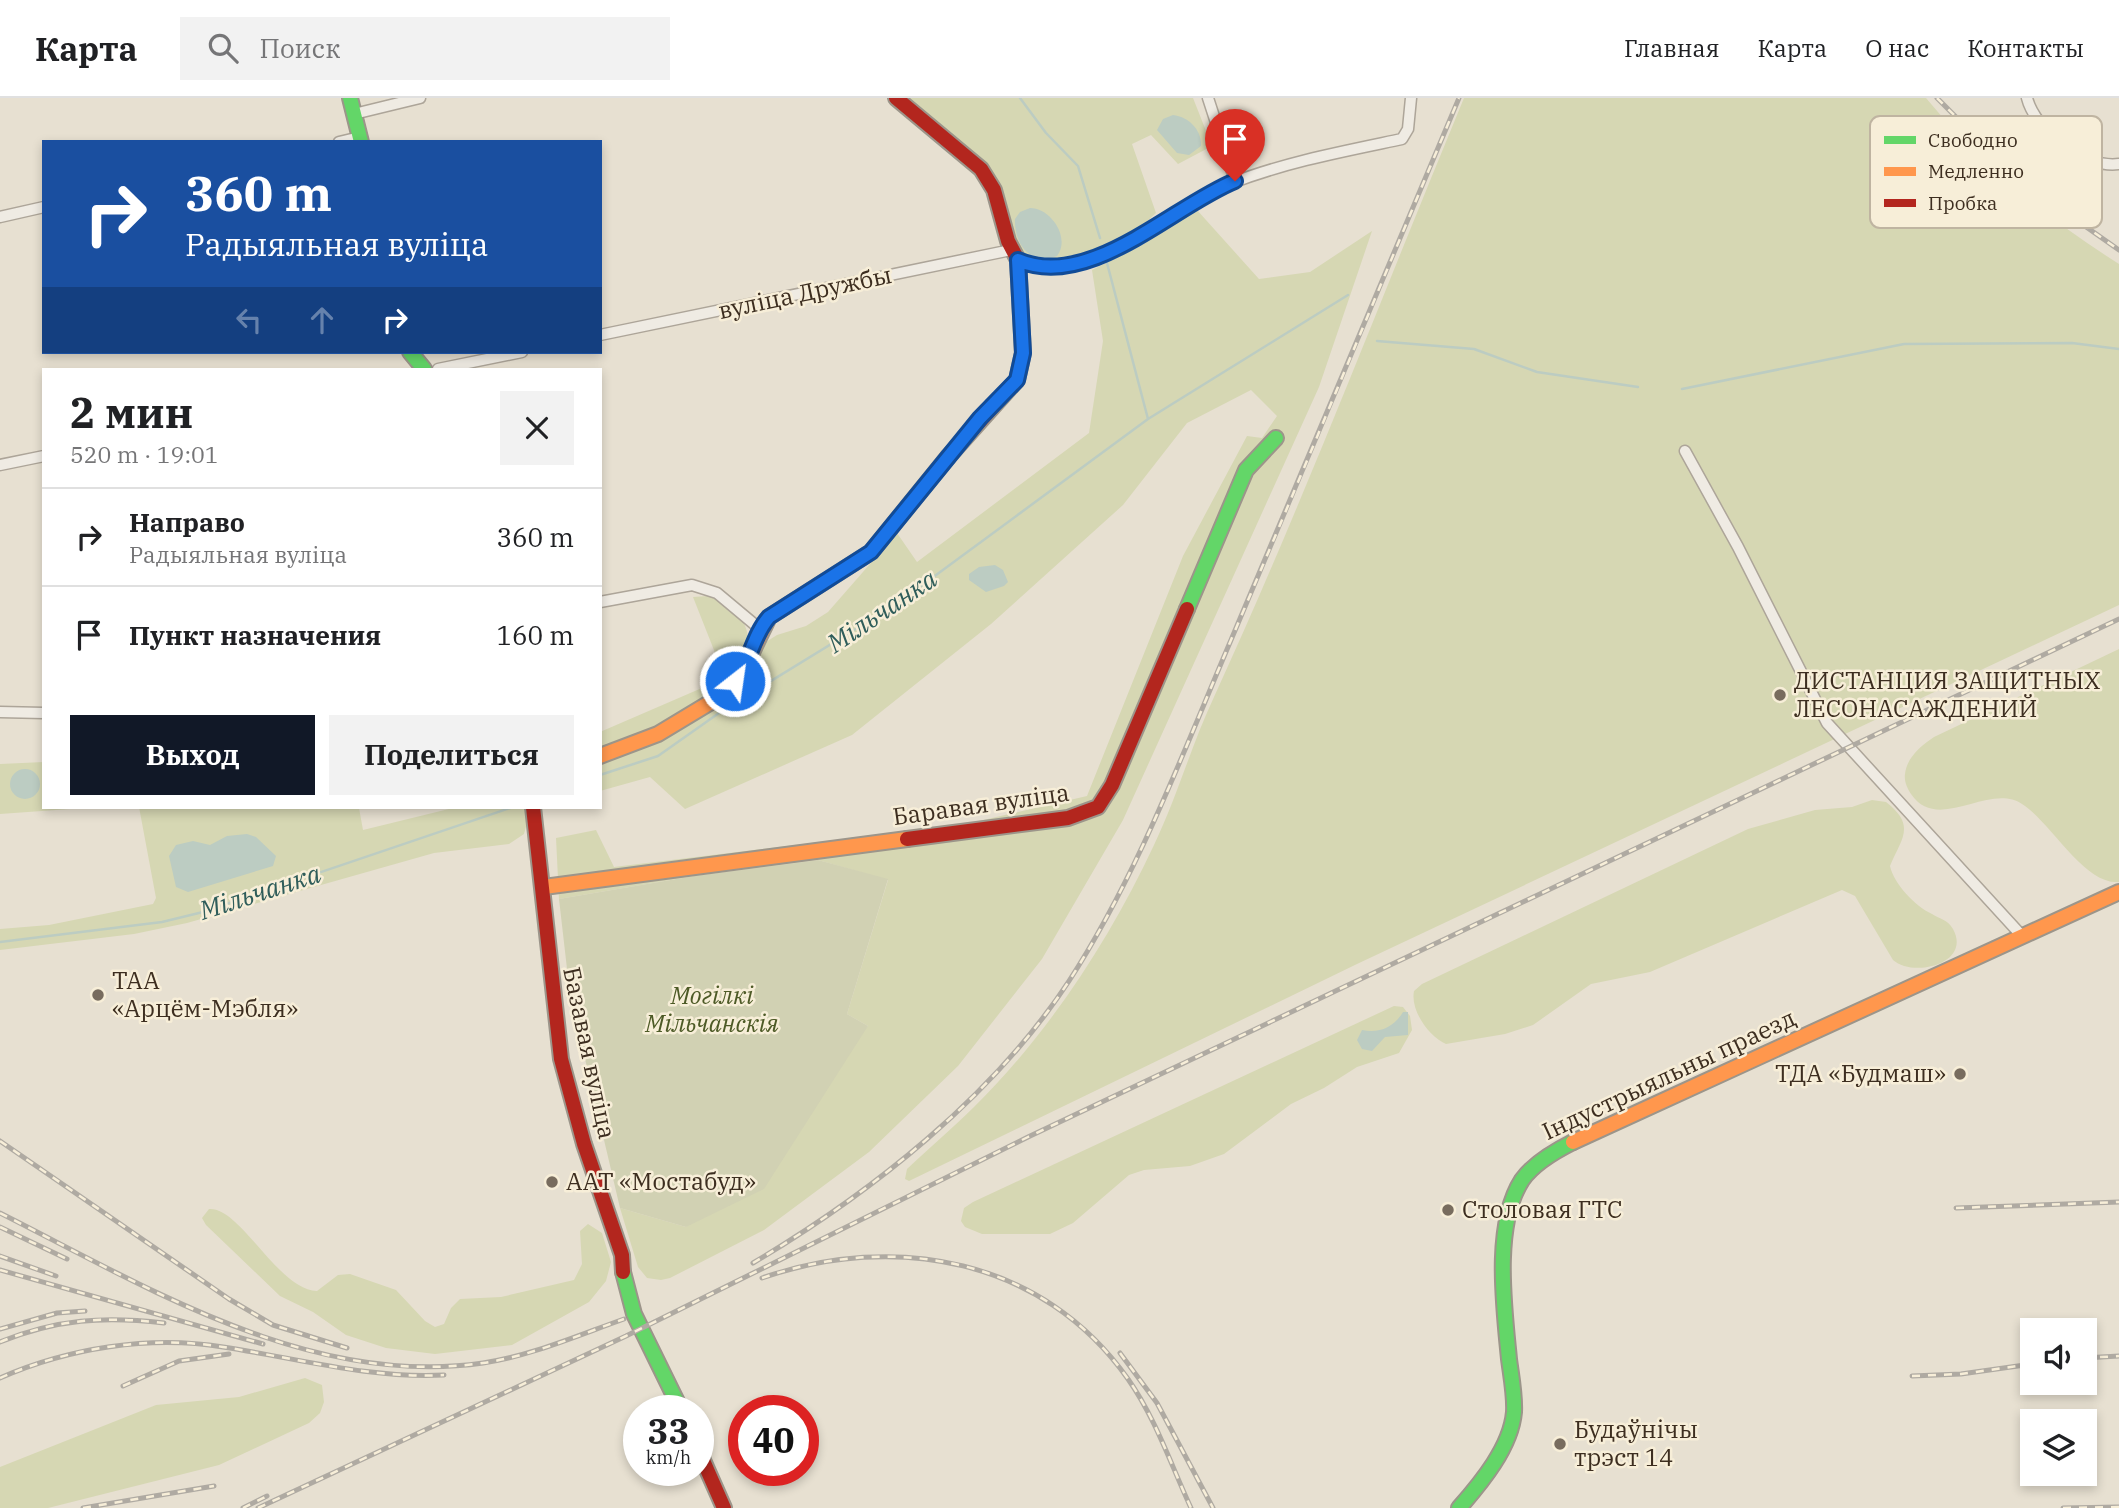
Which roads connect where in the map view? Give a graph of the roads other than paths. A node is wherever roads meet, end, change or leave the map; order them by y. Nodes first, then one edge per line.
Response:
1 (350, 98) edge
2 (420, 98) edge
3 (896, 98) edge
4 (1208, 98) edge
5 (1411, 98) edge
6 (2027, 98) edge
7 (354, 114) junction
8 (2033, 116) edge
9 (360, 139) edge
10 (1235, 181) junction
11 (42, 207) edge
12 (0, 217) edge
13 (1014, 255) junction
14 (602, 335) edge
15 (412, 354) edge
16 (512, 354) edge
17 (423, 368) edge
18 (443, 368) edge
19 (1276, 438) dead end
20 (1685, 451) dead end
21 (42, 456) edge
22 (0, 465) edge
23 (602, 603) edge
24 (760, 629) junction
25 (0, 712) edge
26 (42, 713) edge
27 (602, 755) edge
28 (534, 810) edge
29 (544, 887) junction
30 (2119, 892) edge
31 (2022, 936) junction
32 (674, 1395) edge
33 (714, 1485) edge
34 (724, 1508) edge
35 (1458, 1508) edge

1 - 7 street
2 - 7 street
3 - 13 street
4 - 10 street
5 - 10 street, вуліца Дружбы
6 - 8 street
7 - 9 street
10 - 13 street, вуліца Дружбы
11 - 12 street
13 - 14 street, вуліца Дружбы
13 - 24 street
15 - 17 street
16 - 18 street
19 - 29 street, Баравая вуліца
20 - 31 street
21 - 22 street
23 - 24 street
24 - 27 street
25 - 26 street
28 - 29 street, Базавая вуліца
29 - 32 street, Базавая вуліца
30 - 31 street, Індустрыяльны праезд
31 - 35 street, Індустрыяльны праезд
33 - 34 street

